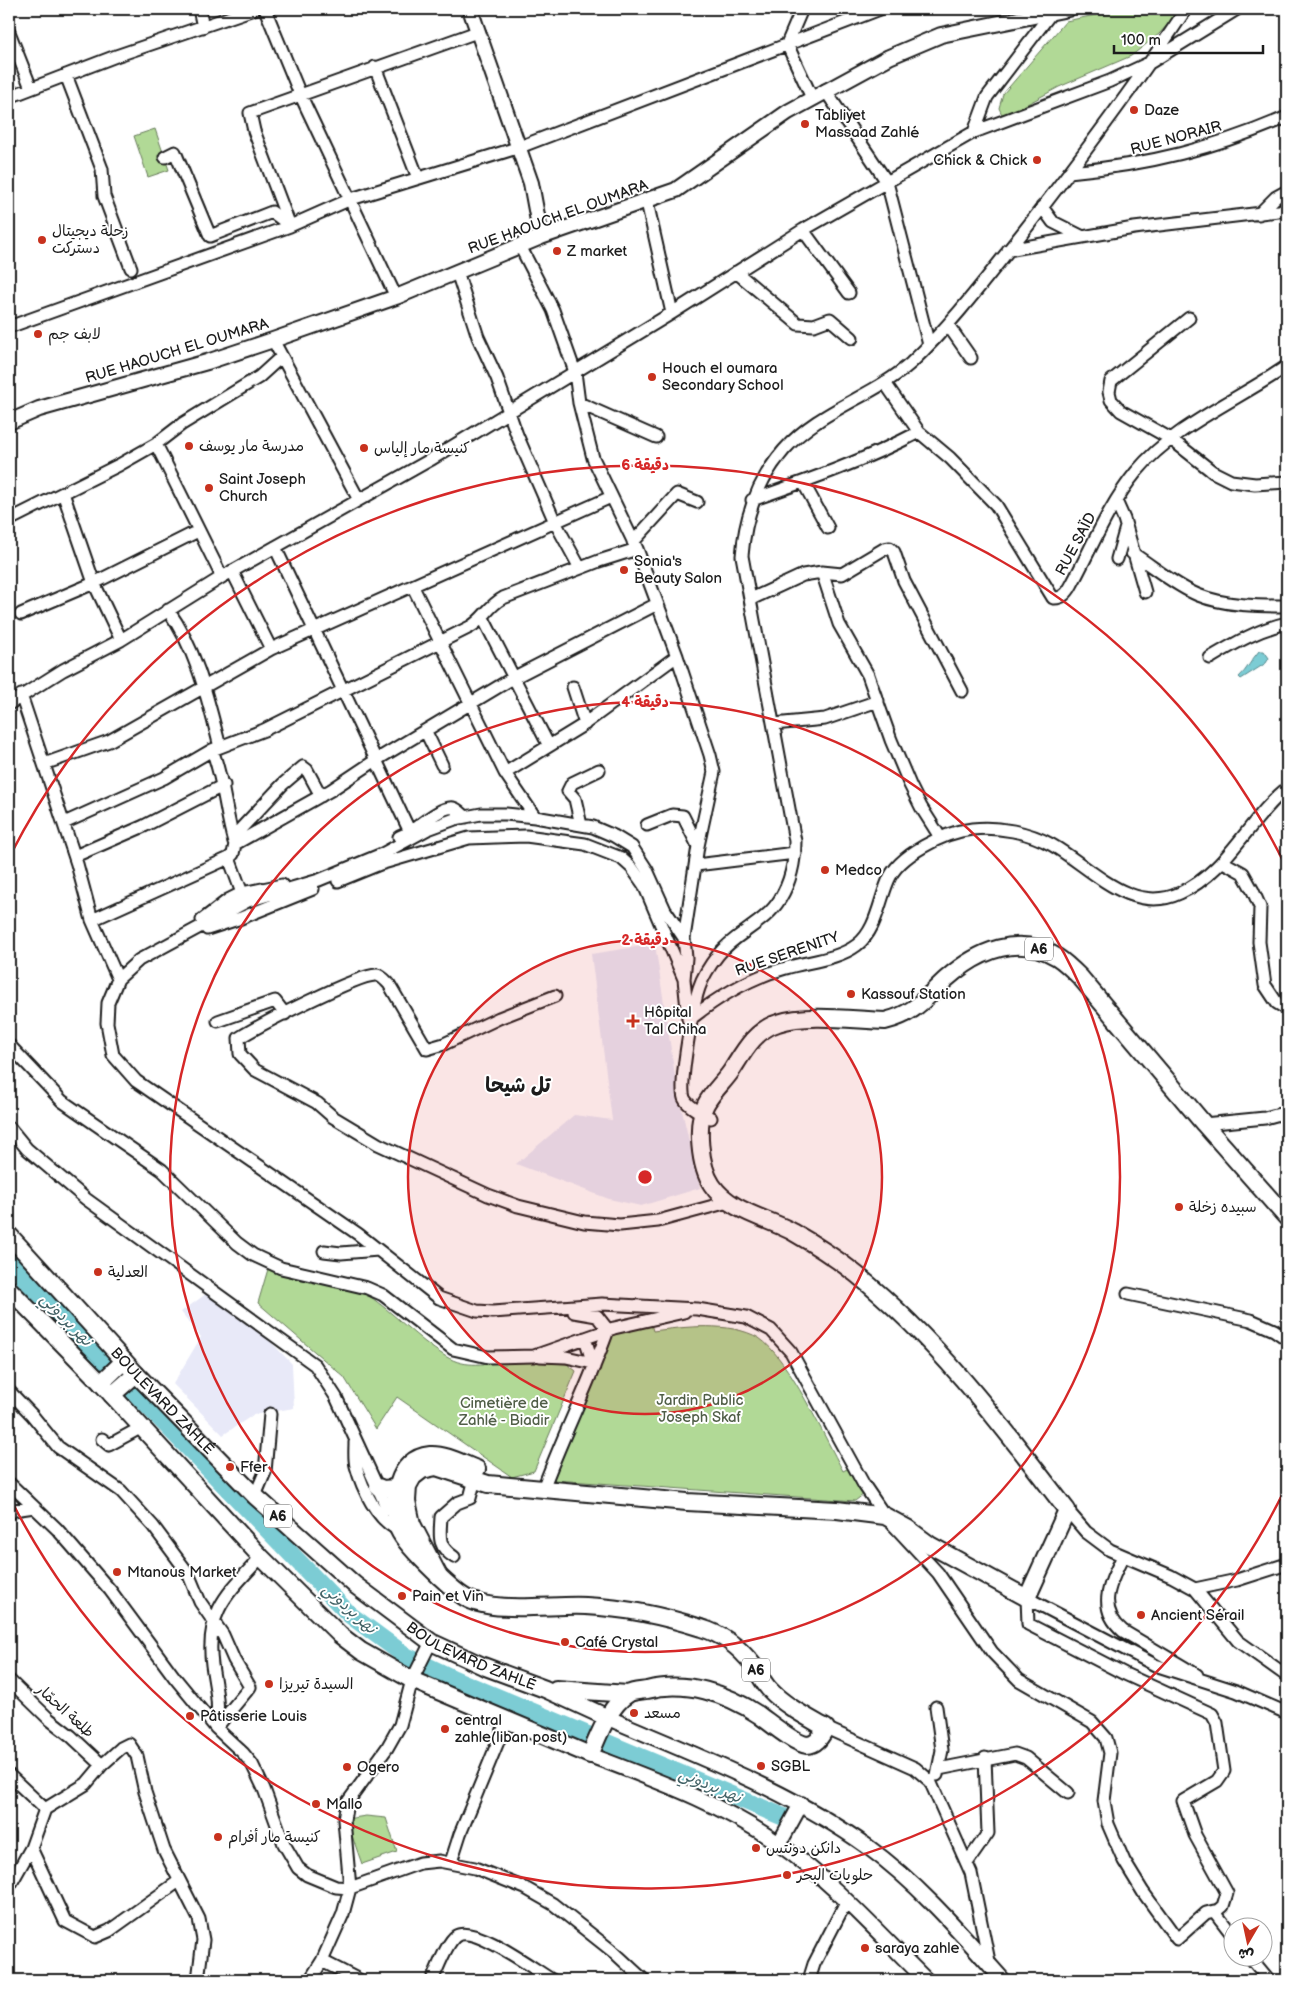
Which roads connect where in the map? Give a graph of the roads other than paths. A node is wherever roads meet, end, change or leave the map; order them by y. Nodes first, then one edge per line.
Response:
1 (199, 9) edge
2 (254, 9) edge
3 (265, 9) edge
4 (470, 9) edge
5 (802, 9) edge
6 (880, 9) edge
7 (1068, 9) edge
8 (1186, 9) edge
9 (1237, 9) edge
10 (1052, 12) junction
11 (203, 27) junction
12 (9, 32) edge
13 (477, 32) junction
14 (787, 44) junction
15 (1151, 62) junction
16 (375, 68) junction
17 (66, 75) junction
18 (31, 88) junction
19 (825, 90) junction
20 (300, 94) junction
21 (9, 97) edge
22 (812, 98) junction
23 (1287, 117) edge
24 (974, 132) junction
25 (517, 148) junction
26 (165, 157) dead end
27 (1069, 172) junction
28 (418, 178) junction
29 (887, 182) junction
30 (1287, 191) edge
31 (351, 199) junction
32 (646, 202) junction
33 (1042, 207) junction
34 (1287, 210) edge
35 (1259, 214) junction
36 (290, 226) junction
37 (803, 230) junction
38 (1081, 236) junction
39 (541, 237) junction
40 (520, 246) junction
41 (1008, 250) junction
42 (131, 268) dead end
43 (457, 272) junction
44 (736, 272) junction
45 (849, 293) dead end
46 (396, 296) junction
47 (672, 313) junction
48 (1189, 318) dead end
49 (948, 325) junction
50 (9, 327) edge
51 (852, 338) dead end
52 (273, 340) junction
53 (929, 345) junction
54 (281, 357) junction
55 (971, 358) dead end
56 (1287, 366) edge
57 (575, 372) junction
58 (885, 383) junction
59 (579, 403) junction
60 (509, 413) junction
61 (9, 422) edge
62 (918, 432) junction
63 (656, 437) dead end
64 (1171, 439) junction
65 (156, 444) junction
66 (803, 482) junction
67 (1287, 482) edge
68 (63, 493) junction
69 (611, 497) junction
70 (359, 500) junction
71 (752, 500) junction
72 (1116, 501) junction
73 (697, 502) dead end
74 (11, 516) edge
75 (555, 522) junction
76 (828, 528) dead end
77 (1126, 528) junction
78 (198, 531) junction
79 (635, 546) junction
80 (275, 547) junction
81 (1132, 553) junction
82 (1117, 559) dead end
83 (580, 568) junction
84 (822, 572) junction
85 (227, 574) junction
86 (94, 584) junction
87 (413, 587) junction
88 (1145, 592) dead end
89 (751, 599) junction
90 (657, 604) junction
91 (1287, 606) edge
92 (168, 610) junction
93 (21, 614) dead end
94 (483, 618) junction
95 (1287, 623) edge
96 (316, 630) junction
97 (121, 640) junction
98 (441, 642) junction
99 (271, 649) junction
100 (677, 656) junction
101 (1210, 658) dead end
102 (513, 678) junction
103 (204, 687) junction
104 (573, 687) dead end
105 (344, 690) junction
106 (962, 692) dead end
107 (21, 695) junction
108 (878, 702) junction
109 (469, 703) junction
110 (9, 704) edge
111 (585, 724) junction
112 (774, 724) junction
113 (426, 732) junction
114 (549, 746) junction
115 (216, 748) junction
116 (376, 760) junction
117 (44, 764) junction
118 (442, 765) dead end
119 (600, 770) dead end
120 (505, 773) junction
121 (224, 785) junction
122 (1287, 788) edge
123 (321, 796) junction
124 (466, 817) junction
125 (535, 817) junction
126 (64, 823) junction
127 (581, 825) junction
128 (647, 825) dead end
129 (593, 827) junction
130 (410, 832) junction
131 (940, 837) junction
132 (234, 840) junction
133 (585, 844) junction
134 (698, 846) junction
135 (632, 847) junction
136 (795, 853) junction
137 (75, 856) junction
138 (229, 858) junction
139 (372, 858) junction
140 (621, 858) junction
141 (1223, 862) junction
142 (696, 865) junction
143 (299, 890) junction
144 (242, 893) junction
145 (92, 920) junction
146 (684, 938) junction
147 (171, 944) junction
148 (118, 979) junction
149 (684, 980) junction
150 (555, 996) dead end
151 (1287, 1009) edge
152 (285, 1014) junction
153 (693, 1017) junction
154 (218, 1021) dead end
155 (690, 1029) junction
156 (9, 1045) edge
157 (708, 1112) junction
158 (1287, 1112) edge
159 (1204, 1124) junction
160 (9, 1128) edge
161 (728, 1202) junction
162 (1287, 1218) edge
163 (9, 1235) edge
164 (378, 1250) junction
165 (324, 1251) dead end
166 (9, 1292) edge
167 (1128, 1294) dead end
168 (620, 1305) junction
169 (529, 1309) junction
170 (698, 1309) junction
171 (623, 1326) junction
172 (608, 1330) junction
173 (585, 1338) junction
174 (1287, 1339) edge
175 (534, 1356) junction
176 (594, 1366) junction
177 (119, 1378) junction
178 (9, 1391) edge
179 (270, 1414) dead end
180 (142, 1427) junction
181 (102, 1439) dead end
182 (355, 1440) junction
183 (475, 1479) junction
184 (9, 1483) edge
185 (503, 1484) junction
186 (378, 1487) junction
187 (397, 1488) junction
188 (543, 1489) junction
189 (255, 1496) junction
190 (34, 1507) junction
191 (1067, 1510) junction
192 (9, 1514) edge
193 (886, 1516) junction
194 (404, 1521) junction
195 (1123, 1556) junction
196 (261, 1557) junction
197 (454, 1557) dead end
198 (1287, 1564) edge
199 (1195, 1589) junction
200 (1027, 1598) junction
201 (212, 1623) junction
202 (429, 1647) junction
203 (1287, 1676) edge
204 (413, 1678) junction
205 (9, 1680) edge
206 (1208, 1681) junction
207 (546, 1688) junction
208 (628, 1694) junction
209 (936, 1707) dead end
210 (1287, 1713) edge
211 (507, 1720) junction
212 (605, 1721) junction
213 (216, 1728) junction
214 (826, 1728) junction
215 (592, 1751) junction
216 (985, 1758) junction
217 (102, 1765) junction
218 (938, 1769) junction
219 (9, 1775) edge
220 (933, 1786) junction
221 (1068, 1793) dead end
222 (801, 1804) junction
223 (45, 1809) junction
224 (779, 1844) junction
225 (30, 1848) junction
226 (451, 1862) junction
227 (967, 1862) junction
228 (179, 1881) junction
229 (9, 1888) edge
230 (350, 1888) junction
231 (846, 1902) junction
232 (1216, 1912) junction
233 (1224, 1923) edge
234 (322, 1961) junction
235 (990, 1966) junction
236 (1257, 1966) edge
237 (198, 1980) edge
238 (310, 1980) edge
239 (359, 1980) edge
240 (432, 1980) edge
241 (552, 1980) edge
242 (644, 1980) edge
243 (809, 1980) edge
244 (926, 1980) edge
245 (1002, 1980) edge
246 (1269, 1980) edge

1 - 11 street
2 - 11 street
3 - 20 street
4 - 13 main road
5 - 14 street
6 - 14 street
7 - 10 main road, RUE HAOUCH EL OUMARA
8 - 15 street
9 - 15 street
10 - 19 main road, RUE HAOUCH EL OUMARA
10 - 24 street
11 - 17 street
12 - 18 street
13 - 16 street
13 - 25 main road
14 - 22 street
14 - 25 street
15 - 24 street
15 - 27 street
16 - 20 street
16 - 28 street
17 - 18 street
17 - 42 street
18 - 21 street
19 - 22 main road, RUE HAOUCH EL OUMARA
19 - 29 street
20 - 31 street
20 - 36 street
22 - 32 main road, RUE HAOUCH EL OUMARA
23 - 27 street, RUE NORAIR
24 - 29 street
25 - 28 street
25 - 39 main road
26 - 36 street
27 - 33 street
28 - 31 street
29 - 37 street
29 - 53 street
30 - 35 street
31 - 36 street
31 - 46 street
32 - 39 main road, RUE HAOUCH EL OUMARA
32 - 47 street
33 - 38 street
33 - 41 street
34 - 35 street
35 - 38 street
36 - 50 street
37 - 44 street
37 - 45 street
38 - 41 street
39 - 40 main road, RUE HAOUCH EL OUMARA
40 - 43 main road, RUE HAOUCH EL OUMARA
40 - 57 street
41 - 49 street
43 - 46 main road, RUE HAOUCH EL OUMARA
43 - 60 street
44 - 47 street
44 - 51 street
46 - 52 main road, RUE HAOUCH EL OUMARA
47 - 57 street
48 - 64 street
49 - 53 street
49 - 55 street
52 - 54 street
52 - 61 main road, RUE HAOUCH EL OUMARA
53 - 58 street
54 - 65 street
54 - 70 street
56 - 64 street, RUE SAÏD
57 - 59 street
57 - 60 street
58 - 62 street, RUE SAÏD
58 - 71 street
59 - 63 street
59 - 69 street
60 - 70 street
60 - 75 street
62 - 66 street
62 - 72 street, RUE SAÏD
64 - 67 street
64 - 72 street, RUE SAÏD
65 - 68 street
65 - 78 street
66 - 71 street
66 - 76 street
68 - 74 street
68 - 86 street
69 - 75 street
69 - 79 street
70 - 80 street
71 - 89 street
72 - 77 street
73 - 79 street
75 - 83 street
75 - 87 street
77 - 81 street
77 - 82 street
78 - 85 street
78 - 86 street
79 - 83 street
79 - 90 street
80 - 85 street
80 - 96 street
81 - 88 street
81 - 91 street
83 - 94 street
84 - 89 street
84 - 106 street
84 - 108 street
85 - 92 street
85 - 99 street
86 - 93 street
86 - 97 street
87 - 96 street
87 - 98 street
89 - 112 street
90 - 100 street
90 - 102 street
92 - 97 street
92 - 103 street
94 - 98 street
94 - 102 street
95 - 101 street
96 - 99 street
96 - 105 street
97 - 107 street
98 - 105 street
98 - 109 street
99 - 103 street
100 - 111 street
100 - 134 street
102 - 109 street
102 - 114 street
103 - 115 street
103 - 117 street
104 - 111 street
105 - 115 street
105 - 116 street
107 - 110 street
107 - 117 street
108 - 112 street
108 - 131 street
109 - 113 street
109 - 120 street
111 - 114 street
112 - 136 street
113 - 116 street
113 - 118 street
114 - 120 street
115 - 121 street
115 - 126 street
116 - 123 street
116 - 130 street
117 - 126 street
119 - 127 street
120 - 125 street
121 - 132 street
121 - 137 street
122 - 141 street, RUE SERENITY
123 - 132 street
123 - 132 street
124 - 125 street
124 - 130 street
124 - 139 street
125 - 127 street
126 - 137 street
127 - 129 street
128 - 134 street
129 - 133 street
129 - 135 street
130 - 139 street
131 - 141 street, RUE SERENITY
131 - 153 street, RUE SERENITY
132 - 138 street
133 - 140 street
133 - 143 street
134 - 142 street
135 - 140 street
135 - 146 street
136 - 142 street
136 - 153 street
137 - 145 street
138 - 144 street
138 - 145 street
139 - 143 street
140 - 149 street
141 - 151 street
142 - 146 street
143 - 144 street
143 - 147 street
144 - 147 street
145 - 148 street
146 - 149 street
147 - 148 street
148 - 164 street
149 - 155 street
150 - 152 street
152 - 154 street
152 - 161 street
153 - 155 street
155 - 157 street
156 - 175 street
157 - 159 highway, A6
157 - 161 highway, A6
158 - 159 street
159 - 162 highway, A6
160 - 182 street
161 - 191 highway, A6
163 - 177 highway, BOULEVARD ZAHLÉ / A6
164 - 165 street
164 - 169 street
166 - 177 highway, BOULEVARD ZAHLÉ / A6
167 - 174 street
168 - 169 street
168 - 170 street
168 - 171 street
169 - 172 street
170 - 171 street
170 - 193 street
171 - 172 street
172 - 173 street
172 - 176 street
173 - 175 street
173 - 176 street
175 - 176 street
176 - 188 street
177 - 180 highway, BOULEVARD ZAHLÉ / A6
177 - 189 highway, BOULEVARD ZAHLÉ / A6
178 - 201 street
179 - 189 street
180 - 181 street
180 - 196 highway, BOULEVARD ZAHLÉ / A6
182 - 186 street
182 - 194 street
183 - 185 highway, A6
183 - 194 highway, A6
183 - 197 street
184 - 190 street
185 - 187 highway, A6
185 - 188 highway, A6
186 - 187 highway
186 - 194 street
187 - 194 highway, A6
188 - 193 highway, A6
189 - 202 highway, BOULEVARD ZAHLÉ / A6
190 - 192 street
190 - 213 street
191 - 195 street
191 - 200 highway
193 - 200 highway, A6
193 - 232 street
194 - 214 highway, A6
195 - 199 street
195 - 206 street
196 - 201 street
196 - 204 highway, BOULEVARD ZAHLÉ / A6
198 - 199 street
199 - 203 street
200 - 206 street
200 - 232 street
201 - 213 street
201 - 213 street
202 - 204 street
202 - 207 highway, BOULEVARD ZAHLÉ / A6
204 - 211 highway, BOULEVARD ZAHLÉ / A6
204 - 230 street
205 - 217 street, طلعة الحمّار
206 - 210 street
207 - 208 highway, A6
207 - 212 highway, BOULEVARD ZAHLÉ / A6
208 - 212 highway
208 - 214 highway, A6
209 - 218 street
211 - 215 highway, BOULEVARD ZAHLÉ / A6
211 - 226 street
212 - 215 highway
212 - 222 main road, BOULEVARD ZAHLÉ
213 - 230 street
214 - 220 street
215 - 224 main road, BOULEVARD ZAHLÉ
216 - 218 street
216 - 221 street
216 - 227 street
217 - 223 street
217 - 228 street
218 - 220 street
219 - 223 street
220 - 227 street
222 - 224 main road
222 - 235 main road, BOULEVARD ZAHLÉ
223 - 225 street
224 - 231 main road, BOULEVARD ZAHLÉ
225 - 228 street
225 - 229 street
226 - 230 street
226 - 242 street
227 - 235 street
228 - 237 street
230 - 234 street
231 - 243 street
231 - 244 main road, BOULEVARD ZAHLÉ
232 - 233 street
234 - 238 street
234 - 239 street
235 - 245 main road, BOULEVARD ZAHLÉ
236 - 246 street
240 - 241 street

